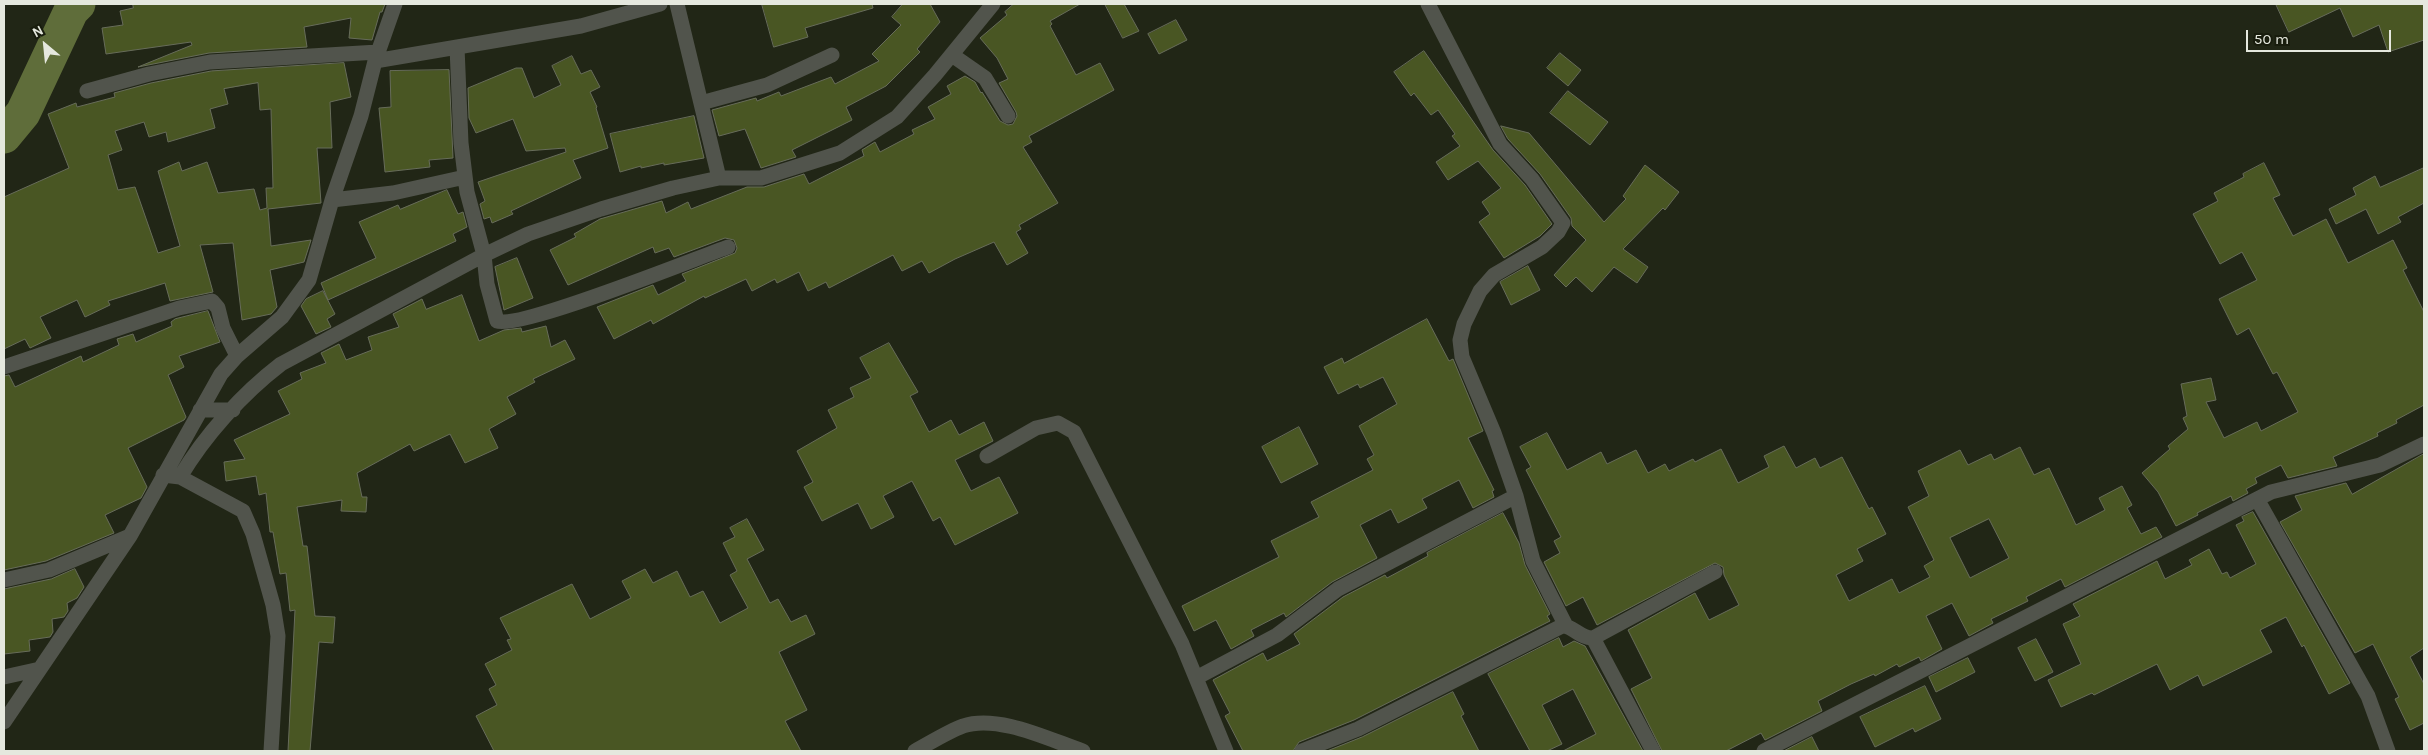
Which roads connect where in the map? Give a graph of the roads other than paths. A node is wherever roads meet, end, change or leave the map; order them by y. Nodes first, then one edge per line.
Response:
1 (395, 4) edge
2 (660, 4) edge
3 (678, 4) edge
4 (993, 4) edge
5 (1428, 4) edge
6 (457, 47) junction
7 (832, 55) dead end
8 (952, 55) junction
9 (376, 57) junction
10 (86, 90) dead end
11 (701, 103) junction
12 (1008, 116) dead end
13 (465, 177) junction
14 (719, 178) junction
15 (332, 200) junction
16 (728, 246) dead end
17 (484, 255) junction
18 (237, 356) junction
19 (4, 368) edge
20 (200, 410) junction
21 (233, 410) junction
22 (2424, 444) edge
23 (987, 456) dead end
24 (163, 475) junction
25 (180, 477) junction
26 (1516, 496) junction
27 (2257, 499) junction
28 (130, 536) junction
29 (1716, 572) dead end
30 (4, 580) edge
31 (1566, 626) junction
32 (1593, 638) junction
33 (40, 669) junction
34 (4, 677) edge
35 (1196, 678) junction
36 (4, 722) edge
37 (271, 751) edge
38 (915, 751) edge
39 (1084, 751) edge
40 (1226, 751) edge
41 (1302, 751) edge
42 (1653, 751) edge
43 (1764, 751) edge
44 (2388, 751) edge

1 - 9 street
2 - 6 street
3 - 11 street
4 - 8 street
5 - 26 street
6 - 9 street
6 - 13 street
7 - 11 street
8 - 12 street
8 - 14 street
9 - 10 street
9 - 15 street
11 - 14 street
13 - 15 street
13 - 17 street
14 - 17 street
15 - 18 street
16 - 17 street
17 - 21 street
18 - 19 street
18 - 20 street
20 - 21 street
20 - 24 street
21 - 25 street
22 - 27 street
23 - 35 street
24 - 25 street
24 - 28 street
25 - 37 street
26 - 31 street
26 - 35 street
27 - 43 street
27 - 44 street
28 - 30 street
28 - 33 street
29 - 32 street
31 - 32 street
31 - 41 street
32 - 42 street
33 - 34 street
33 - 36 street
35 - 40 street
38 - 39 street

